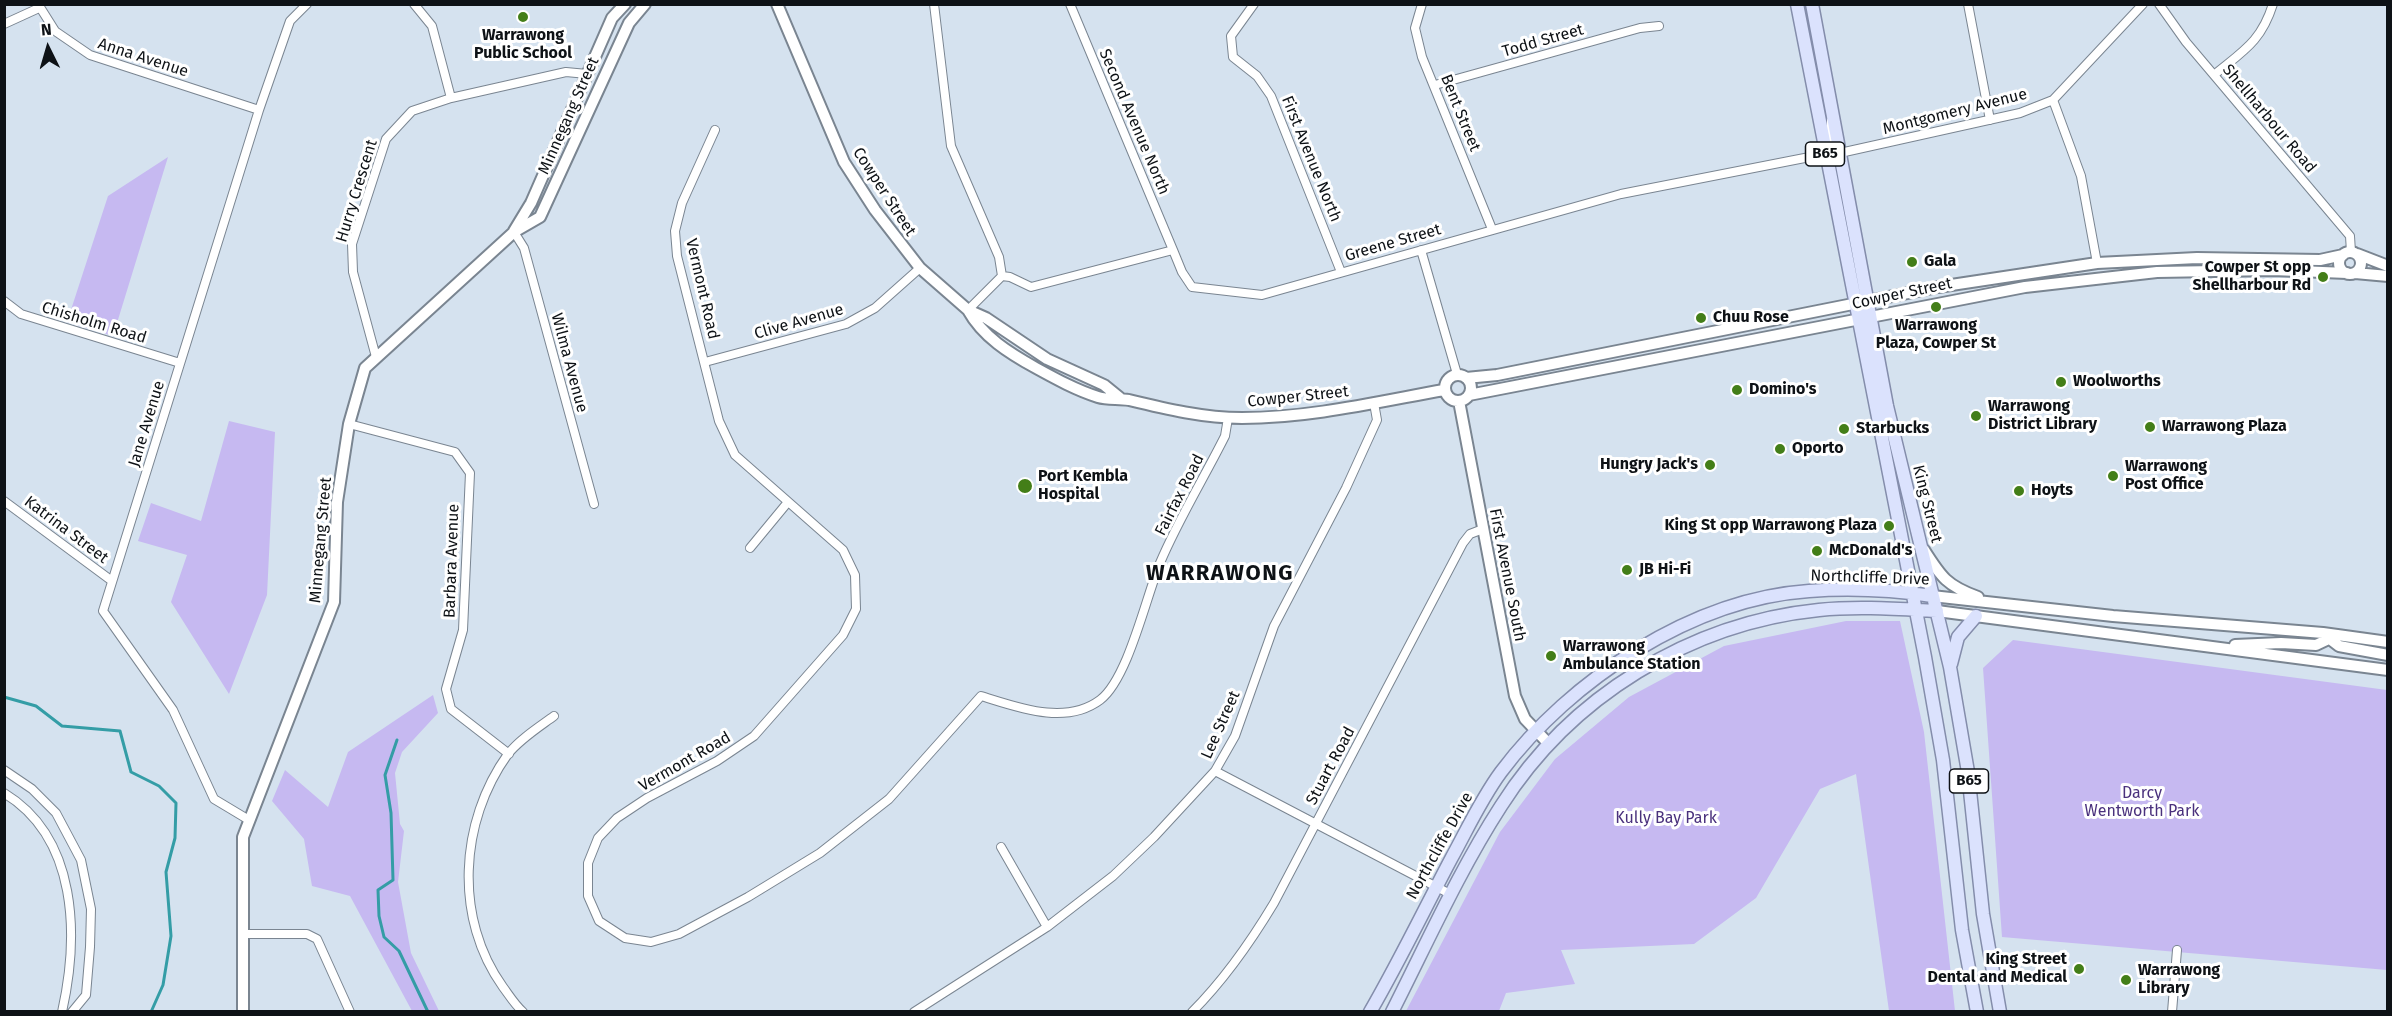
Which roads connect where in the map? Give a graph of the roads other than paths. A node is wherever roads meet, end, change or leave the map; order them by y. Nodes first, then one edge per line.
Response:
1 (307, 4) edge
2 (414, 4) edge
3 (625, 4) edge
4 (645, 4) edge
5 (777, 4) edge
6 (934, 4) edge
7 (1070, 4) edge
8 (1254, 4) edge
9 (1422, 4) edge
10 (1797, 4) edge
11 (1812, 4) edge
12 (1968, 4) edge
13 (2143, 4) edge
14 (2158, 4) edge
15 (2273, 4) edge
16 (38, 6) edge
17 (4, 24) edge
18 (1659, 26) dead end
19 (587, 75) junction
20 (2214, 75) junction
21 (1435, 85) junction
22 (451, 99) junction
23 (2053, 100) junction
24 (259, 110) junction
25 (1833, 117) junction
26 (1990, 120) junction
27 (715, 130) dead end
28 (1840, 153) junction
29 (1825, 154) junction
30 (1492, 229) junction
31 (514, 232) junction
32 (1173, 250) junction
33 (1421, 250) junction
34 (2350, 254) junction
35 (2097, 263) junction
36 (2388, 266) edge
37 (920, 268) junction
38 (1341, 272) junction
39 (2351, 273) junction
40 (1002, 276) junction
41 (2388, 276) edge
42 (4, 301) edge
43 (1861, 302) junction
44 (968, 310) junction
45 (1864, 317) junction
46 (1029, 348) junction
47 (376, 357) junction
48 (705, 362) junction
49 (180, 363) junction
50 (1083, 376) junction
51 (1462, 376) junction
52 (1054, 377) junction
53 (1444, 390) junction
54 (1469, 395) junction
55 (1120, 398) junction
56 (1459, 401) junction
57 (1374, 403) junction
58 (1228, 418) junction
59 (349, 424) junction
60 (4, 501) edge
61 (788, 502) junction
62 (594, 504) dead end
63 (1483, 529) junction
64 (1920, 544) junction
65 (750, 548) dead end
66 (112, 581) junction
67 (1910, 593) junction
68 (1932, 596) junction
69 (1995, 604) junction
70 (1914, 610) junction
71 (1937, 611) junction
72 (1976, 616) junction
73 (2330, 636) junction
74 (2388, 642) edge
75 (2217, 647) junction
76 (2388, 655) edge
77 (1950, 667) junction
78 (2388, 670) edge
79 (981, 696) joint
80 (554, 716) dead end
81 (1534, 731) junction
82 (1548, 743) junction
83 (509, 754) junction
84 (4, 770) edge
85 (1215, 771) junction
86 (4, 793) edge
87 (249, 820) junction
88 (1315, 825) junction
89 (1001, 847) dead end
90 (1437, 886) junction
91 (1452, 895) junction
92 (1047, 927) junction
93 (243, 934) junction
94 (2177, 950) dead end
95 (62, 1011) edge
96 (72, 1011) edge
97 (243, 1011) edge
98 (350, 1011) edge
99 (523, 1011) edge
100 (915, 1011) edge
101 (1191, 1011) edge
102 (1370, 1011) edge
103 (1392, 1011) edge
104 (1977, 1011) edge
105 (2000, 1011) edge
106 (2172, 1011) edge

1 - 24 street, Jane Avenue
2 - 22 street
3 - 19 main road, Minnegang Street
4 - 31 main road, Minnegang Street
5 - 37 main road, Cowper Street
6 - 40 street
7 - 32 street, Second Avenue North
8 - 38 street, First Avenue North
9 - 21 street, Bent Street
10 - 29 main road, King Street / B65
11 - 25 main road, King Street / B65
12 - 26 street
13 - 23 street, Montgomery Avenue
14 - 20 street, Shellharbour Road
15 - 20 street
16 - 17 street
16 - 24 street, Anna Avenue
18 - 21 street, Todd Street
19 - 22 street, Hurry Crescent
19 - 31 main road, Minnegang Street
20 - 34 street, Shellharbour Road
21 - 30 street, Bent Street
22 - 47 street, Hurry Crescent
23 - 26 street, Montgomery Avenue
23 - 35 street
24 - 49 street, Jane Avenue
25 - 28 main road, King Street / B65
25 - 29 street
26 - 28 street, Montgomery Avenue
27 - 48 street, Vermont Road
28 - 43 main road, King Street / B65
29 - 30 street, Greene Street
29 - 43 main road, King Street / B65
30 - 33 street, Greene Street
31 - 47 main road, Minnegang Street
31 - 62 street, Wilma Avenue
32 - 38 street, Greene Street
32 - 40 street
33 - 38 street, Greene Street
33 - 51 street
34 - 35 main road, Cowper Street
34 - 36 main road, Cowper Street
34 - 39 main road
34 - 39 main road
35 - 43 main road, Cowper Street
37 - 44 main road, Cowper Street
37 - 48 street, Clive Avenue
39 - 41 main road, Cowper Street
39 - 45 main road, Cowper Street
40 - 44 street
42 - 49 street, Chisholm Road
43 - 45 main road, King Street / B65
43 - 51 main road, Cowper Street
44 - 46 main road, Cowper Street
44 - 52 main road, Cowper Street
45 - 54 main road, Cowper Street
45 - 64 main road, King Street / B65
45 - 67 main road, King Street / B65
46 - 50 main road, Cowper Street
46 - 52 main road
47 - 59 main road, Minnegang Street
48 - 61 street, Vermont Road
49 - 66 street, Jane Avenue
50 - 52 main road
50 - 55 main road, Cowper Street
51 - 53 main road
51 - 54 main road
52 - 55 main road, Cowper Street
53 - 56 main road
53 - 57 main road, Cowper Street
54 - 56 main road
55 - 58 main road, Cowper Street
56 - 63 main road, First Avenue South
57 - 58 main road, Cowper Street
57 - 85 street, Lee Street
58 - 79 street, Fairfax Road
59 - 83 street, Barbara Avenue
59 - 87 main road, Minnegang Street
60 - 66 street, Katrina Street
61 - 65 street
61 - 79 street, Vermont Road
63 - 81 main road, First Avenue South
63 - 88 street, Stuart Road
64 - 68 main road, King Street / B65
64 - 69 main road
66 - 87 street, Jane Avenue
67 - 68 main road, Northcliffe Drive
67 - 70 main road, King Street / B65
67 - 81 main road, Northcliffe Drive
68 - 69 main road, Northcliffe Drive
68 - 71 main road, King Street / B65
69 - 73 main road, Northcliffe Drive
70 - 71 main road, Northcliffe Drive
70 - 82 main road, Northcliffe Drive
70 - 104 main road, King Street / B65
71 - 72 main road, Northcliffe Drive
71 - 77 main road, King Street / B65
72 - 75 main road, Northcliffe Drive
72 - 77 main road
73 - 74 main road, Northcliffe Drive
73 - 75 main road
73 - 76 main road
75 - 78 main road, Northcliffe Drive
77 - 105 main road, King Street / B65
80 - 83 street
81 - 82 main road, First Avenue South
81 - 90 main road, Northcliffe Drive
82 - 91 main road, Northcliffe Drive
83 - 99 street
84 - 96 street
85 - 88 street
85 - 92 street, Lee Street
86 - 95 street
87 - 93 main road, Minnegang Street
88 - 90 street
88 - 101 street, Stuart Road
89 - 92 street
90 - 91 street
90 - 102 main road, Northcliffe Drive
91 - 103 main road, Northcliffe Drive
92 - 100 street, Lee Street
93 - 97 main road, Minnegang Street
93 - 98 street
94 - 106 street

